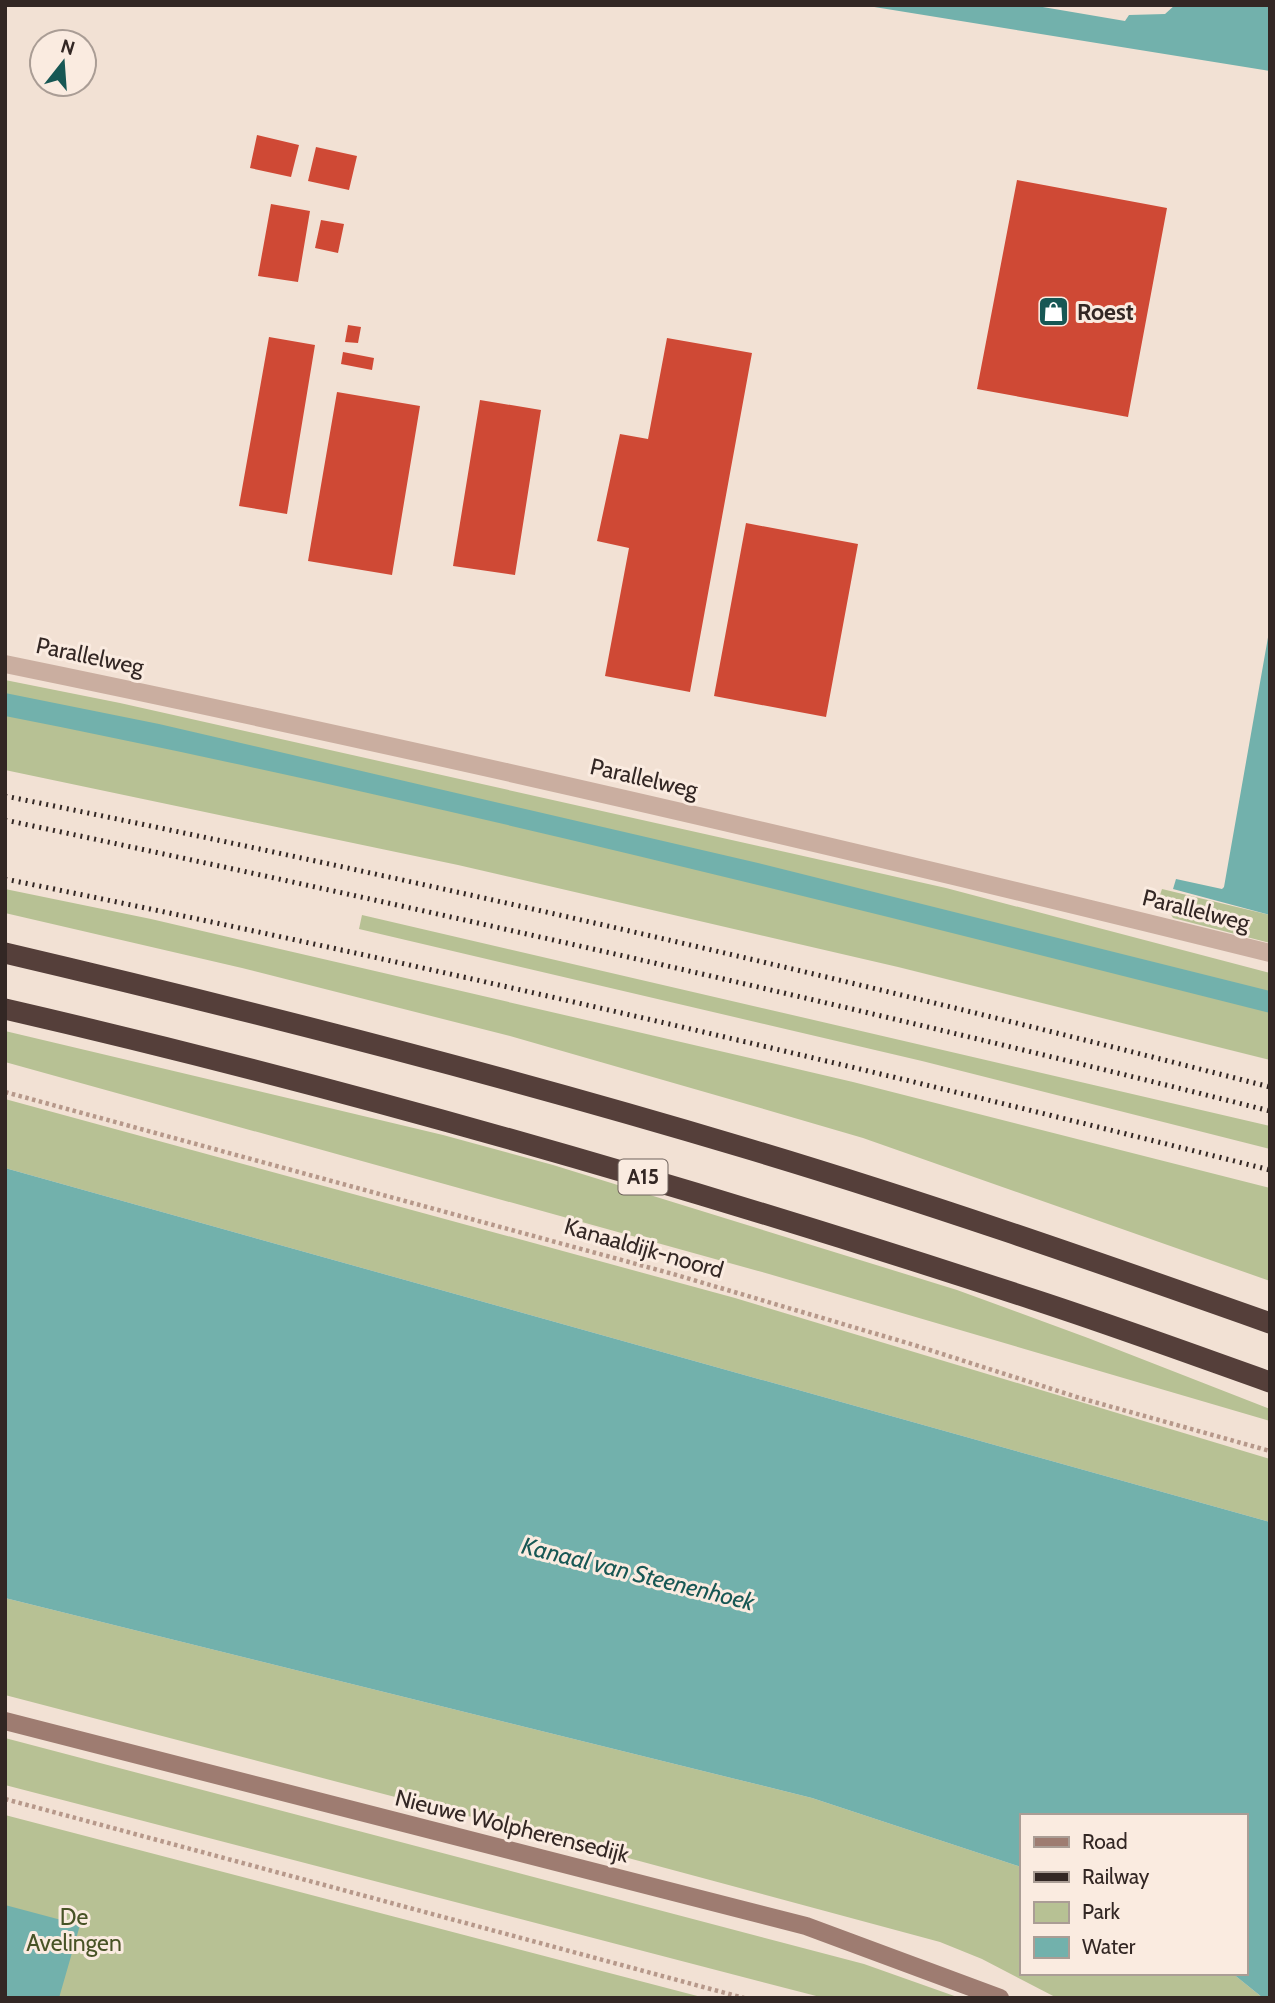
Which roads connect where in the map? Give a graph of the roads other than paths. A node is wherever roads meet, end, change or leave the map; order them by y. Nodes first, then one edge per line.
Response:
1 (5, 664) edge
2 (5, 953) edge
3 (1270, 953) edge
4 (5, 1009) edge
5 (1270, 1323) edge
6 (1270, 1382) edge
7 (5, 1721) edge
8 (1000, 1998) edge

1 - 3 street, Parallelweg
2 - 5 highway, A15
4 - 6 highway, A15
7 - 8 street, Nieuwe Wolpherensedijk

